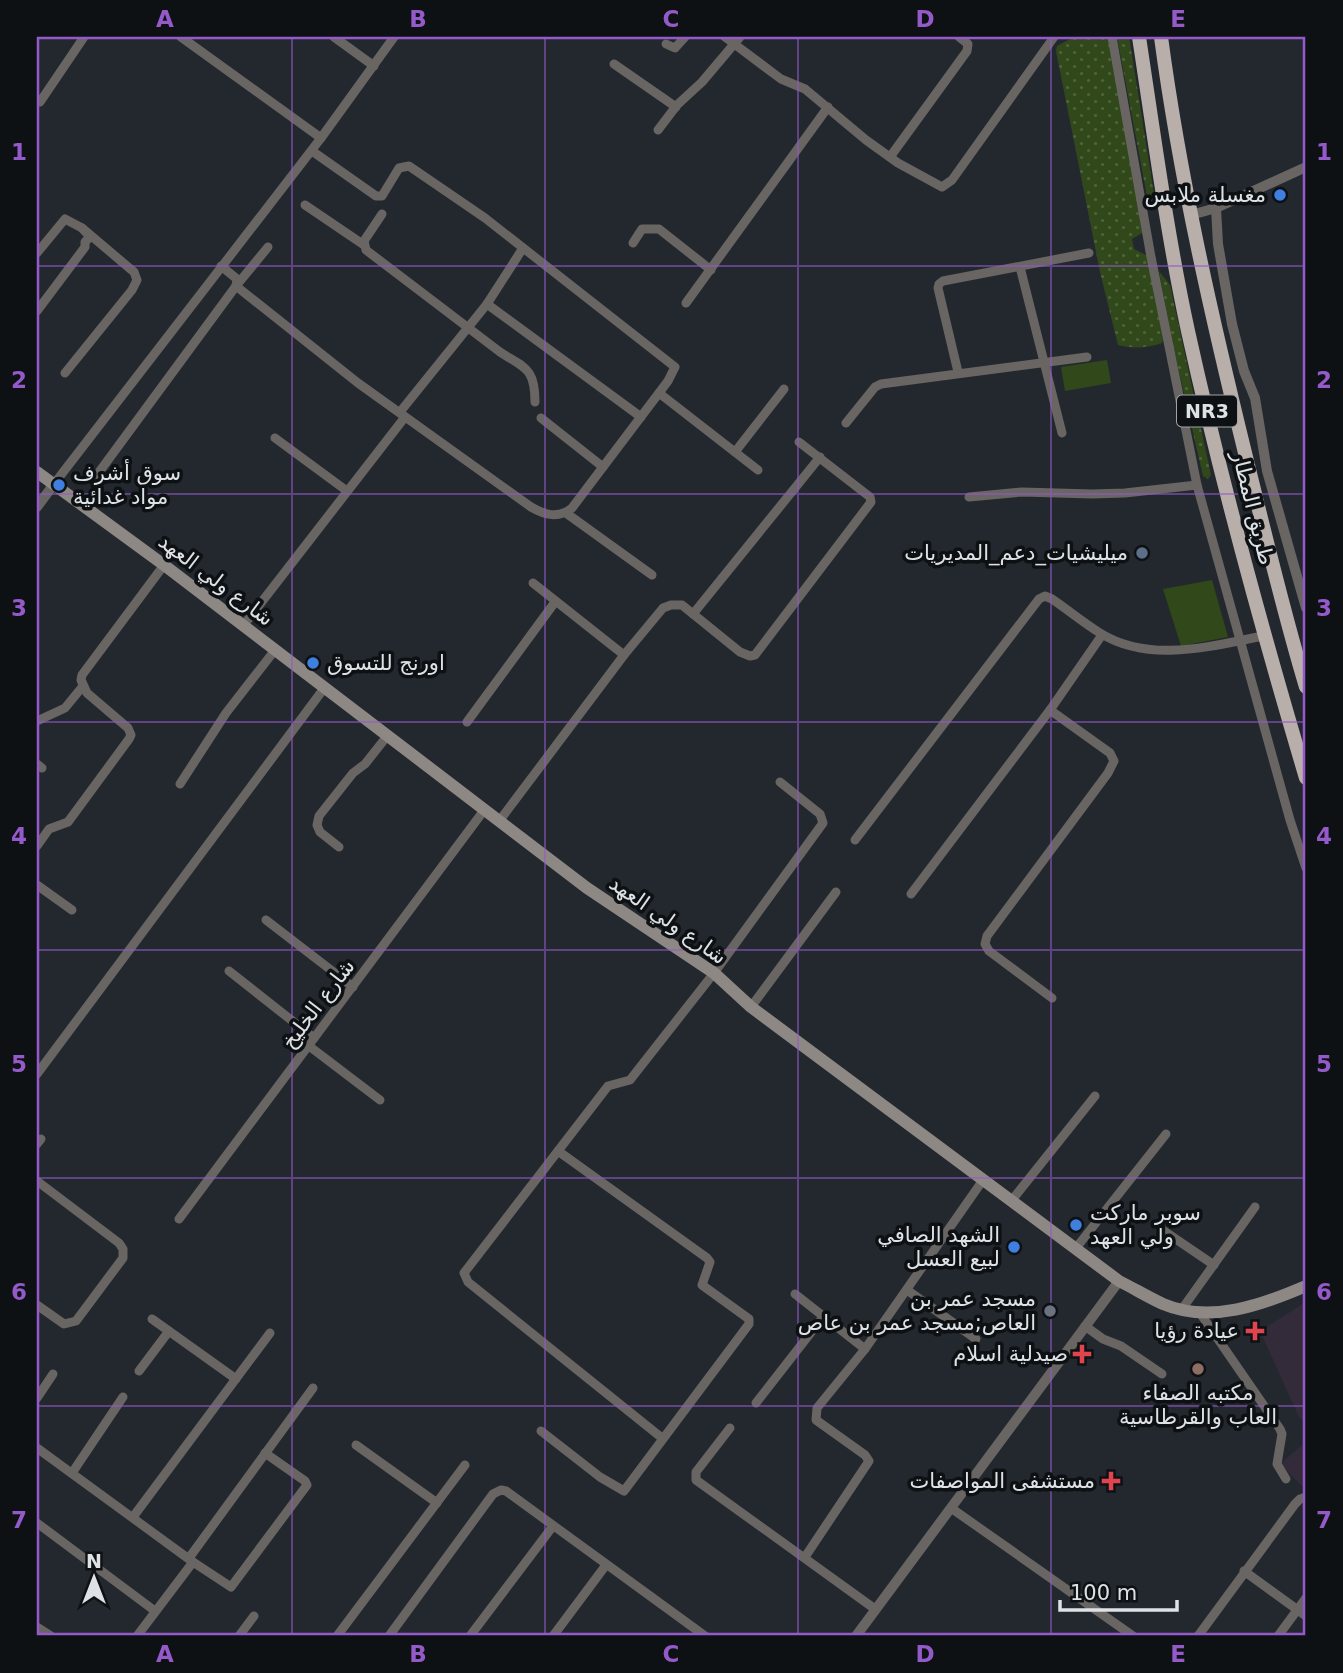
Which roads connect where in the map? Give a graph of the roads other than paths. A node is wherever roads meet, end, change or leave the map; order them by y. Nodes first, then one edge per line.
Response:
1 (84, 37) edge
2 (181, 37) edge
3 (334, 37) edge
4 (394, 37) edge
5 (685, 37) edge
6 (725, 37) edge
7 (959, 37) edge
8 (1054, 37) edge
9 (1112, 37) edge
10 (1139, 37) edge
11 (1161, 37) edge
12 (737, 41) edge
13 (666, 44) dead end
14 (614, 64) dead end
15 (374, 66) junction
16 (40, 102) dead end
17 (676, 107) junction
18 (828, 107) junction
19 (658, 130) dead end
20 (321, 138) junction
21 (312, 150) junction
22 (890, 157) junction
23 (1306, 167) edge
24 (305, 205) dead end
25 (1216, 208) junction
26 (382, 214) dead end
27 (1191, 215) junction
28 (82, 228) junction
29 (633, 243) dead end
30 (364, 246) junction
31 (268, 247) dead end
32 (523, 248) junction
33 (37, 253) edge
34 (1089, 253) dead end
35 (221, 266) junction
36 (1020, 267) junction
37 (711, 270) junction
38 (236, 286) junction
39 (487, 303) junction
40 (686, 303) dead end
41 (37, 311) edge
42 (467, 327) junction
43 (1087, 357) dead end
44 (1043, 362) junction
45 (958, 372) junction
46 (65, 373) dead end
47 (784, 389) dead end
48 (659, 393) junction
49 (535, 402) dead end
50 (402, 414) junction
51 (541, 418) dead end
52 (640, 418) junction
53 (846, 423) dead end
54 (1062, 433) dead end
55 (275, 438) dead end
56 (799, 442) dead end
57 (735, 452) junction
58 (820, 457) junction
59 (603, 467) junction
60 (758, 470) dead end
61 (37, 472) edge
62 (97, 475) dead end
63 (54, 484) junction
64 (1197, 485) junction
65 (347, 491) junction
66 (969, 497) dead end
67 (37, 507) edge
68 (566, 513) junction
69 (164, 565) junction
70 (652, 575) dead end
71 (533, 583) dead end
72 (555, 602) junction
73 (1306, 608) edge
74 (693, 614) junction
75 (243, 626) junction
76 (1102, 635) junction
77 (1264, 636) junction
78 (1239, 641) junction
79 (275, 650) junction
80 (624, 655) junction
81 (83, 686) junction
82 (325, 687) junction
83 (1306, 688) edge
84 (1050, 710) junction
85 (37, 721) edge
86 (467, 722) dead end
87 (388, 735) junction
88 (1306, 778) edge
89 (780, 782) dead end
90 (180, 784) dead end
91 (485, 809) junction
92 (500, 820) junction
93 (855, 840) dead end
94 (37, 846) edge
95 (340, 847) dead end
96 (1306, 869) edge
97 (37, 885) edge
98 (836, 892) dead end
99 (911, 894) dead end
100 (72, 910) dead end
101 (266, 920) dead end
102 (229, 971) dead end
103 (713, 973) junction
104 (353, 987) junction
105 (1052, 998) dead end
106 (751, 1007) junction
107 (312, 1042) junction
108 (37, 1074) edge
109 (1095, 1096) dead end
110 (380, 1100) dead end
111 (1166, 1134) dead end
112 (558, 1151) junction
113 (983, 1180) junction
114 (37, 1181) edge
115 (1012, 1200) junction
116 (1255, 1207) dead end
117 (179, 1219) dead end
118 (1164, 1231) dead end
119 (1076, 1248) junction
120 (1213, 1265) junction
121 (1119, 1281) junction
122 (1306, 1286) edge
123 (907, 1290) junction
124 (794, 1294) dead end
125 (37, 1305) edge
126 (1182, 1309) junction
127 (1200, 1313) junction
128 (823, 1317) junction
129 (152, 1319) dead end
130 (1085, 1326) junction
131 (169, 1331) junction
132 (270, 1333) dead end
133 (976, 1339) dead end
134 (865, 1349) junction
135 (139, 1371) dead end
136 (54, 1374) dead end
137 (1162, 1374) dead end
138 (236, 1379) junction
139 (313, 1388) dead end
140 (122, 1397) dead end
141 (37, 1398) edge
142 (756, 1403) dead end
143 (730, 1427) dead end
144 (541, 1431) dead end
145 (662, 1438) junction
146 (356, 1445) dead end
147 (37, 1448) edge
148 (265, 1453) junction
149 (465, 1465) dead end
150 (72, 1473) junction
151 (1286, 1479) dead end
152 (1306, 1497) edge
153 (437, 1503) junction
154 (951, 1508) junction
155 (134, 1517) junction
156 (37, 1523) edge
157 (553, 1525) junction
158 (805, 1557) junction
159 (191, 1560) junction
160 (606, 1565) junction
161 (1244, 1571) junction
162 (1306, 1598) edge
163 (875, 1609) junction
164 (1297, 1609) junction
165 (155, 1611) junction
166 (254, 1616) dead end
167 (1306, 1616) edge
168 (37, 1627) edge
169 (51, 1636) edge
170 (137, 1636) edge
171 (239, 1636) edge
172 (337, 1636) edge
173 (389, 1636) edge
174 (470, 1636) edge
175 (553, 1636) edge
176 (705, 1636) edge
177 (856, 1636) edge
178 (1133, 1636) edge
179 (1198, 1636) edge
180 (1278, 1636) edge

1 - 16 street
2 - 20 street
3 - 15 street
4 - 15 street
5 - 13 street
6 - 12 street
7 - 22 street
8 - 22 street
9 - 64 street
10 - 77 highway, طريق المطار / NR3
11 - 27 highway, طريق المطار / NR3
12 - 17 street
12 - 18 street
14 - 17 street
15 - 20 street
17 - 19 street
18 - 22 street
18 - 37 street
20 - 21 street
21 - 32 street
21 - 35 street
23 - 25 street
24 - 30 street
25 - 27 street
25 - 73 street
26 - 30 street
27 - 83 highway, طريق المطار / NR3
28 - 33 street
28 - 41 street
28 - 46 street
29 - 37 street
30 - 42 street
31 - 38 street
32 - 39 street
32 - 48 street
34 - 36 street
35 - 38 street
35 - 63 street
36 - 44 street
36 - 45 street
37 - 40 street
38 - 50 street
38 - 62 street
39 - 42 street
39 - 52 street
42 - 49 street
42 - 50 street
43 - 44 street
44 - 45 street
44 - 54 street
45 - 53 street
47 - 57 street
48 - 52 street
48 - 57 street
50 - 65 street
50 - 68 street
51 - 59 street
52 - 59 street
55 - 65 street
56 - 58 street
57 - 60 street
58 - 74 street
58 - 74 street
59 - 68 street
61 - 63 main road, شارع ولي العهد
63 - 67 street
63 - 69 main road, شارع ولي العهد
64 - 66 street
64 - 78 street
65 - 75 street
68 - 70 street
69 - 75 main road, شارع ولي العهد
69 - 81 street
71 - 72 street
72 - 80 street
72 - 86 street
74 - 80 street
75 - 79 main road, شارع ولي العهد
76 - 78 street
76 - 84 street
76 - 93 street
77 - 78 street
77 - 88 highway, طريق المطار / NR3
78 - 96 street
79 - 82 main road, شارع ولي العهد
79 - 90 street
80 - 92 street
81 - 85 street
81 - 94 street
82 - 87 main road, شارع ولي العهد
82 - 108 street
84 - 99 street
84 - 105 street
87 - 91 main road, شارع ولي العهد
87 - 95 street
89 - 103 street
91 - 92 main road, شارع ولي العهد
91 - 104 street, شارع الخليخ
92 - 103 main road, شارع ولي العهد
97 - 100 street
98 - 106 street
101 - 104 street
102 - 107 street
103 - 106 main road, شارع ولي العهد
103 - 112 street
104 - 107 street, شارع الخليخ
106 - 113 main road, شارع ولي العهد
107 - 110 street
107 - 117 street, شارع الخليخ
109 - 115 street
111 - 119 street
112 - 145 street
112 - 145 street
113 - 115 main road, شارع ولي العهد
113 - 123 street
114 - 125 street
115 - 119 main road, شارع ولي العهد
116 - 120 street
118 - 120 street
119 - 121 main road, شارع ولي العهد
120 - 126 street
121 - 126 main road, شارع ولي العهد
121 - 130 street
122 - 127 main road, شارع ولي العهد
123 - 133 street
123 - 134 street
124 - 128 street
126 - 127 main road, شارع ولي العهد
127 - 151 street
128 - 134 street
128 - 142 street
129 - 131 street
130 - 137 street
130 - 154 street
131 - 135 street
131 - 138 street
132 - 138 street
134 - 158 street
136 - 141 street
138 - 155 street
139 - 148 street
140 - 150 street
143 - 158 street
144 - 145 street
146 - 153 street
147 - 150 street
148 - 159 street
148 - 159 street
149 - 153 street
150 - 155 street
152 - 161 street
153 - 172 street
154 - 163 street
154 - 178 street
155 - 159 street
156 - 165 street
157 - 160 street
157 - 173 street
157 - 174 street
158 - 163 street
159 - 165 street
160 - 175 street
160 - 176 street
161 - 164 street
161 - 179 street
162 - 164 street
163 - 177 street
164 - 167 street
164 - 180 street
165 - 170 street
166 - 171 street
168 - 169 street

